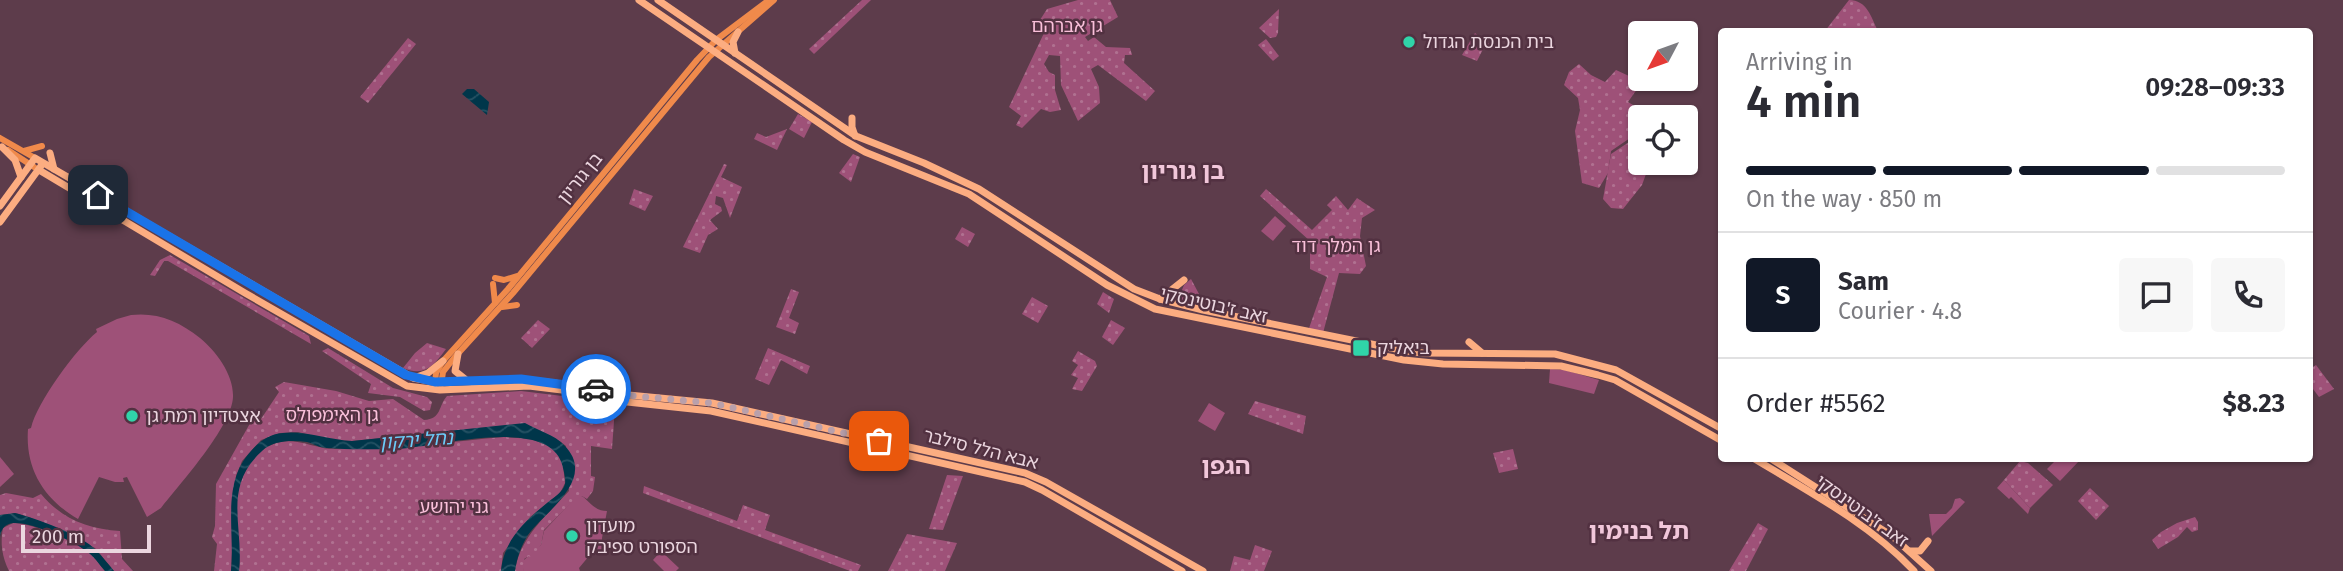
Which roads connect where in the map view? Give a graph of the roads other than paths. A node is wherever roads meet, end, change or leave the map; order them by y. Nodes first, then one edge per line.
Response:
1 (639, 0) edge
2 (658, 0) edge
3 (772, 0) edge
4 (738, 32) junction
5 (719, 42) junction
6 (711, 50) junction
7 (735, 54) junction
8 (837, 125) junction
9 (634, 135) junction
10 (856, 136) junction
11 (0, 138) edge
12 (621, 139) dead end
13 (1, 146) edge
14 (42, 146) dead end
15 (23, 151) junction
16 (50, 153) dead end
17 (32, 161) junction
18 (41, 166) junction
19 (914, 170) junction
20 (53, 173) junction
21 (900, 175) dead end
22 (21, 177) junction
23 (30, 182) junction
24 (0, 206) edge
25 (0, 222) edge
26 (519, 275) junction
27 (1100, 280) junction
28 (1118, 280) junction
29 (1184, 280) dead end
30 (1160, 299) junction
31 (517, 305) dead end
32 (497, 306) junction
33 (1469, 342) dead end
34 (458, 354) junction
35 (1486, 354) junction
36 (443, 362) junction
37 (413, 378) junction
38 (469, 380) junction
39 (438, 386) junction
40 (1718, 427) edge
41 (1718, 438) edge
42 (1760, 462) edge
43 (1776, 462) edge
44 (1928, 541) dead end
45 (1909, 550) junction
46 (1920, 560) junction
47 (1912, 570) edge
48 (1182, 571) edge
49 (1203, 571) edge
50 (1921, 571) edge
51 (1931, 571) edge

1 - 6 main road, זאב ז'בוטינסקי
2 - 5 main road, זאב ז'בוטינסקי
3 - 4 main road, בן גוריון
3 - 5 main road, בן גוריון
4 - 5 main road, בן גוריון
4 - 7 main road
5 - 6 main road, בן גוריון
5 - 7 main road, זאב ז'בוטינסקי
6 - 9 main road, בן גוריון
6 - 19 main road, זאב ז'בוטינסקי
6 - 32 main road, בן גוריון
7 - 8 main road, זאב ז'בוטינסקי
8 - 10 main road, זאב ז'בוטינסקי
8 - 10 main road
9 - 12 main road
9 - 26 main road, בן גוריון
10 - 28 main road, זאב ז'בוטינסקי
11 - 15 main road
13 - 17 main road
13 - 22 main road
14 - 15 main road
15 - 17 main road
16 - 20 main road
17 - 18 main road
17 - 22 main road
18 - 20 main road
18 - 23 main road
19 - 21 main road
19 - 27 main road, זאב ז'בוטינסקי
20 - 23 main road
20 - 37 main road
20 - 39 main road
22 - 24 main road
23 - 25 main road
26 - 32 main road, בן גוריון
26 - 32 main road
27 - 28 main road
27 - 41 main road, זאב ז'בוטינסקי
28 - 30 main road, זאב ז'בוטינסקי
29 - 30 main road
30 - 35 main road, זאב ז'בוטינסקי
31 - 32 main road
32 - 34 main road, בן גוריון
32 - 36 main road, בן גוריון
33 - 35 main road
34 - 38 main road
34 - 39 main road, בן גוריון
35 - 40 main road, זאב ז'בוטינסקי
36 - 37 main road
36 - 39 main road, בן גוריון
37 - 39 main road
38 - 39 main road, אבא הלל סילבר
38 - 49 main road, אבא הלל סילבר
39 - 48 main road, אבא הלל סילבר
42 - 47 main road, זאב ז'בוטינסקי
43 - 45 main road, זאב ז'בוטינסקי
44 - 45 main road
45 - 46 main road, זאב ז'בוטינסקי
46 - 47 main road
46 - 50 main road
46 - 51 main road, זאב ז'בוטינסקי

